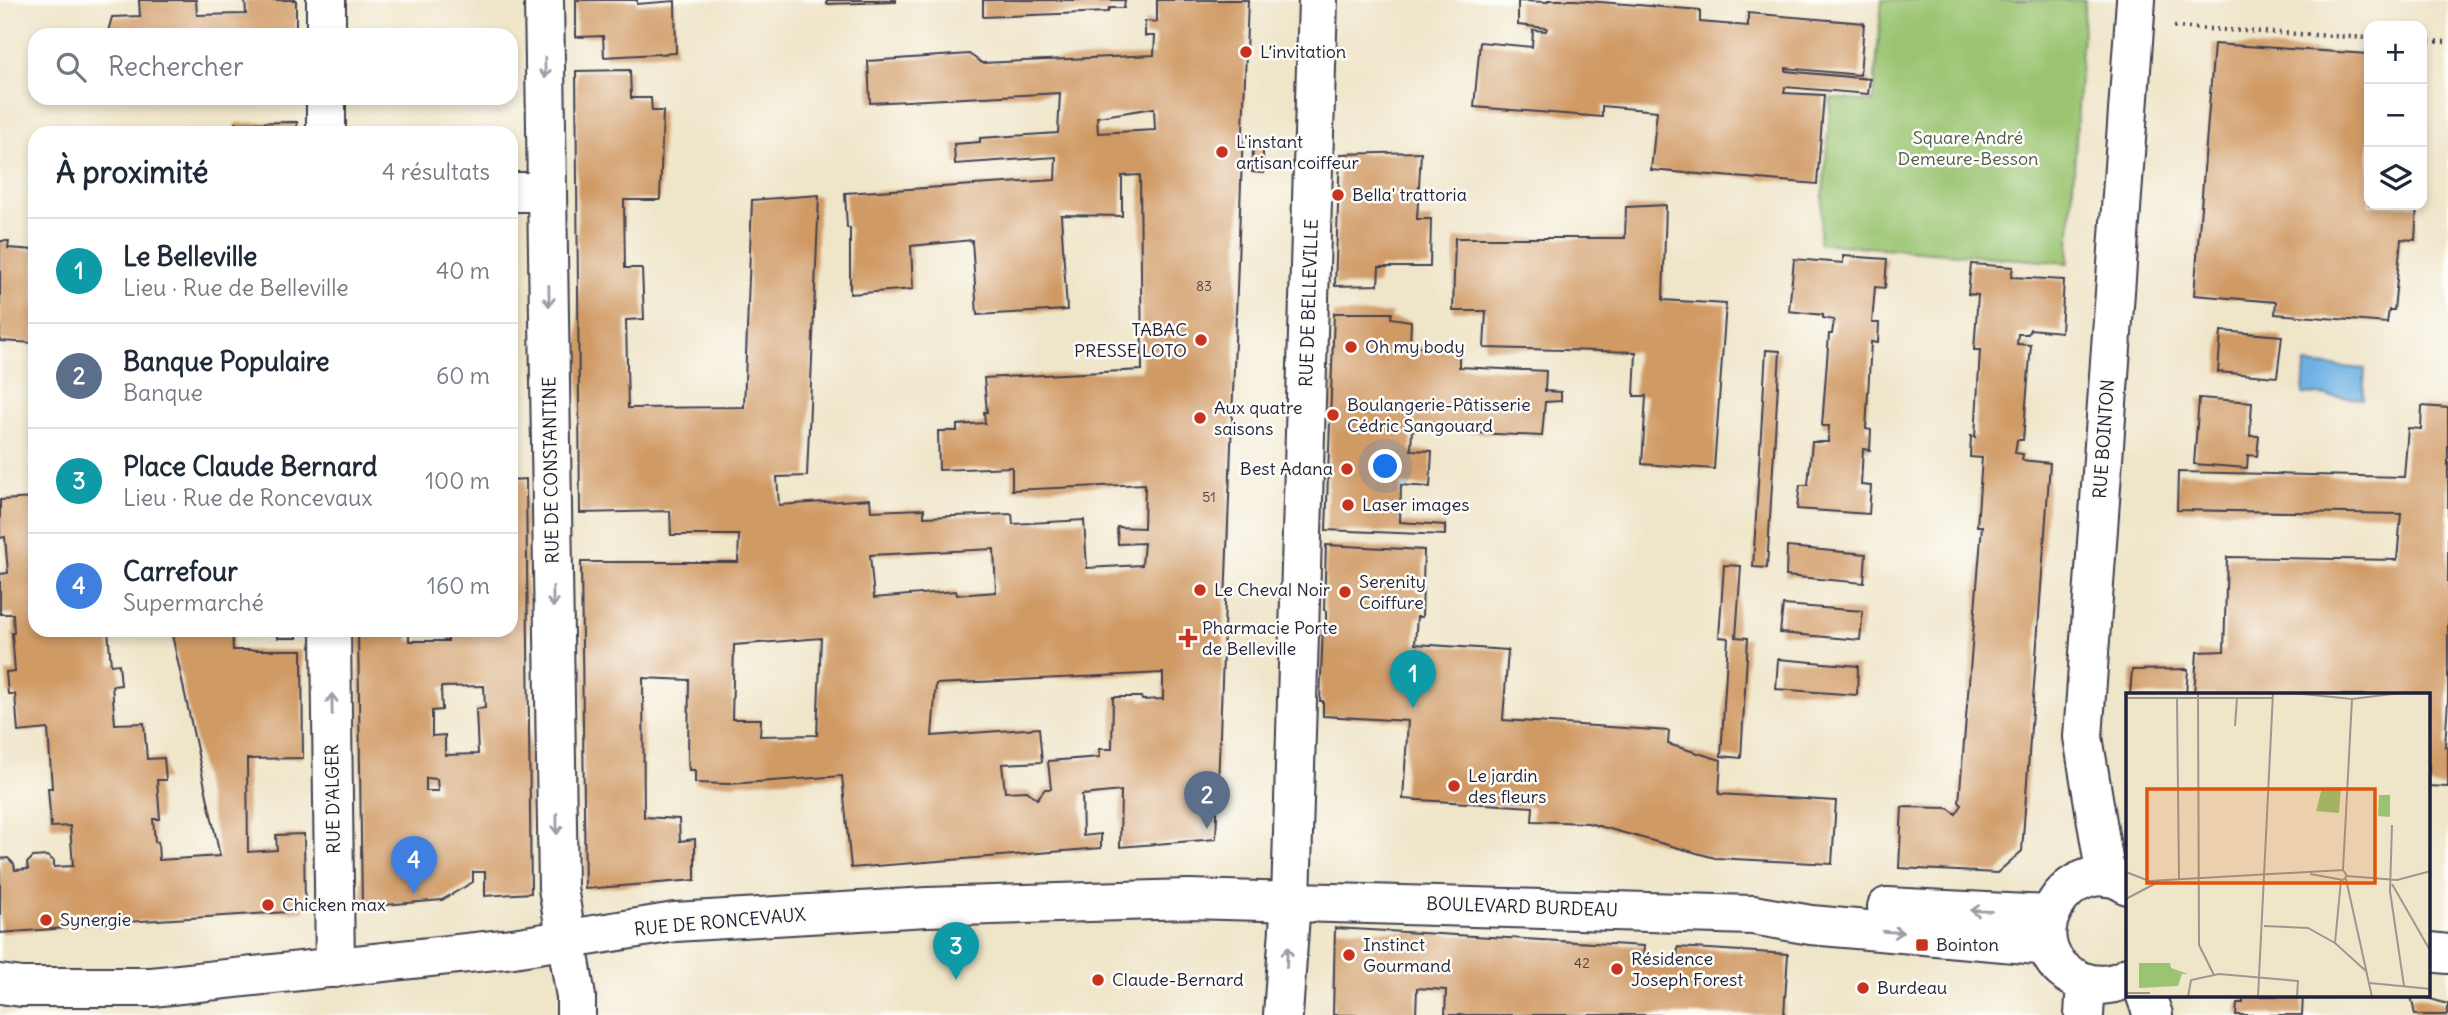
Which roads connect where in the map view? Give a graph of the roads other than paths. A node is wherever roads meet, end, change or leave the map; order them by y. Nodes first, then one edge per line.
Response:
1 (326, 0) edge
2 (544, 0) edge
3 (1318, 0) edge
4 (2136, 12) edge
5 (326, 28) edge
6 (326, 105) edge
7 (326, 126) edge
8 (529, 192) edge
9 (331, 637) edge
10 (2117, 881) edge
11 (1291, 900) junction
12 (2049, 930) junction
13 (565, 939) junction
14 (2430, 952) edge
15 (2448, 954) edge
16 (335, 968) junction
17 (2126, 978) edge
18 (0, 984) edge
19 (152, 987) junction
20 (2147, 998) edge
21 (2085, 999) edge
22 (98, 1015) edge
23 (576, 1015) edge
24 (1283, 1015) edge
25 (2153, 1015) edge

1 - 5 main road
2 -> 8 main road, RUE DE CONSTANTINE
3 - 11 main road, RUE DE BELLEVILLE
4 - 10 main road, RUE BOINTON
6 - 7 main road
8 -> 13 main road, RUE DE CONSTANTINE
16 -> 9 main road, RUE D'ALGER
10 - 12 main road
11 - 12 main road, BOULEVARD BURDEAU
11 - 13 main road, RUE DE RONCEVAUX
24 -> 11 main road, RUE DE BELLEVILLE
12 - 21 main road
13 - 16 main road, RUE DE RONCEVAUX
13 - 23 main road, RUE DE CONSTANTINE
14 - 15 main road
16 - 19 main road, RUE DE RONCEVAUX
17 - 21 main road
18 - 19 main road, RUE DE RONCEVAUX
19 - 22 main road
20 - 25 main road

